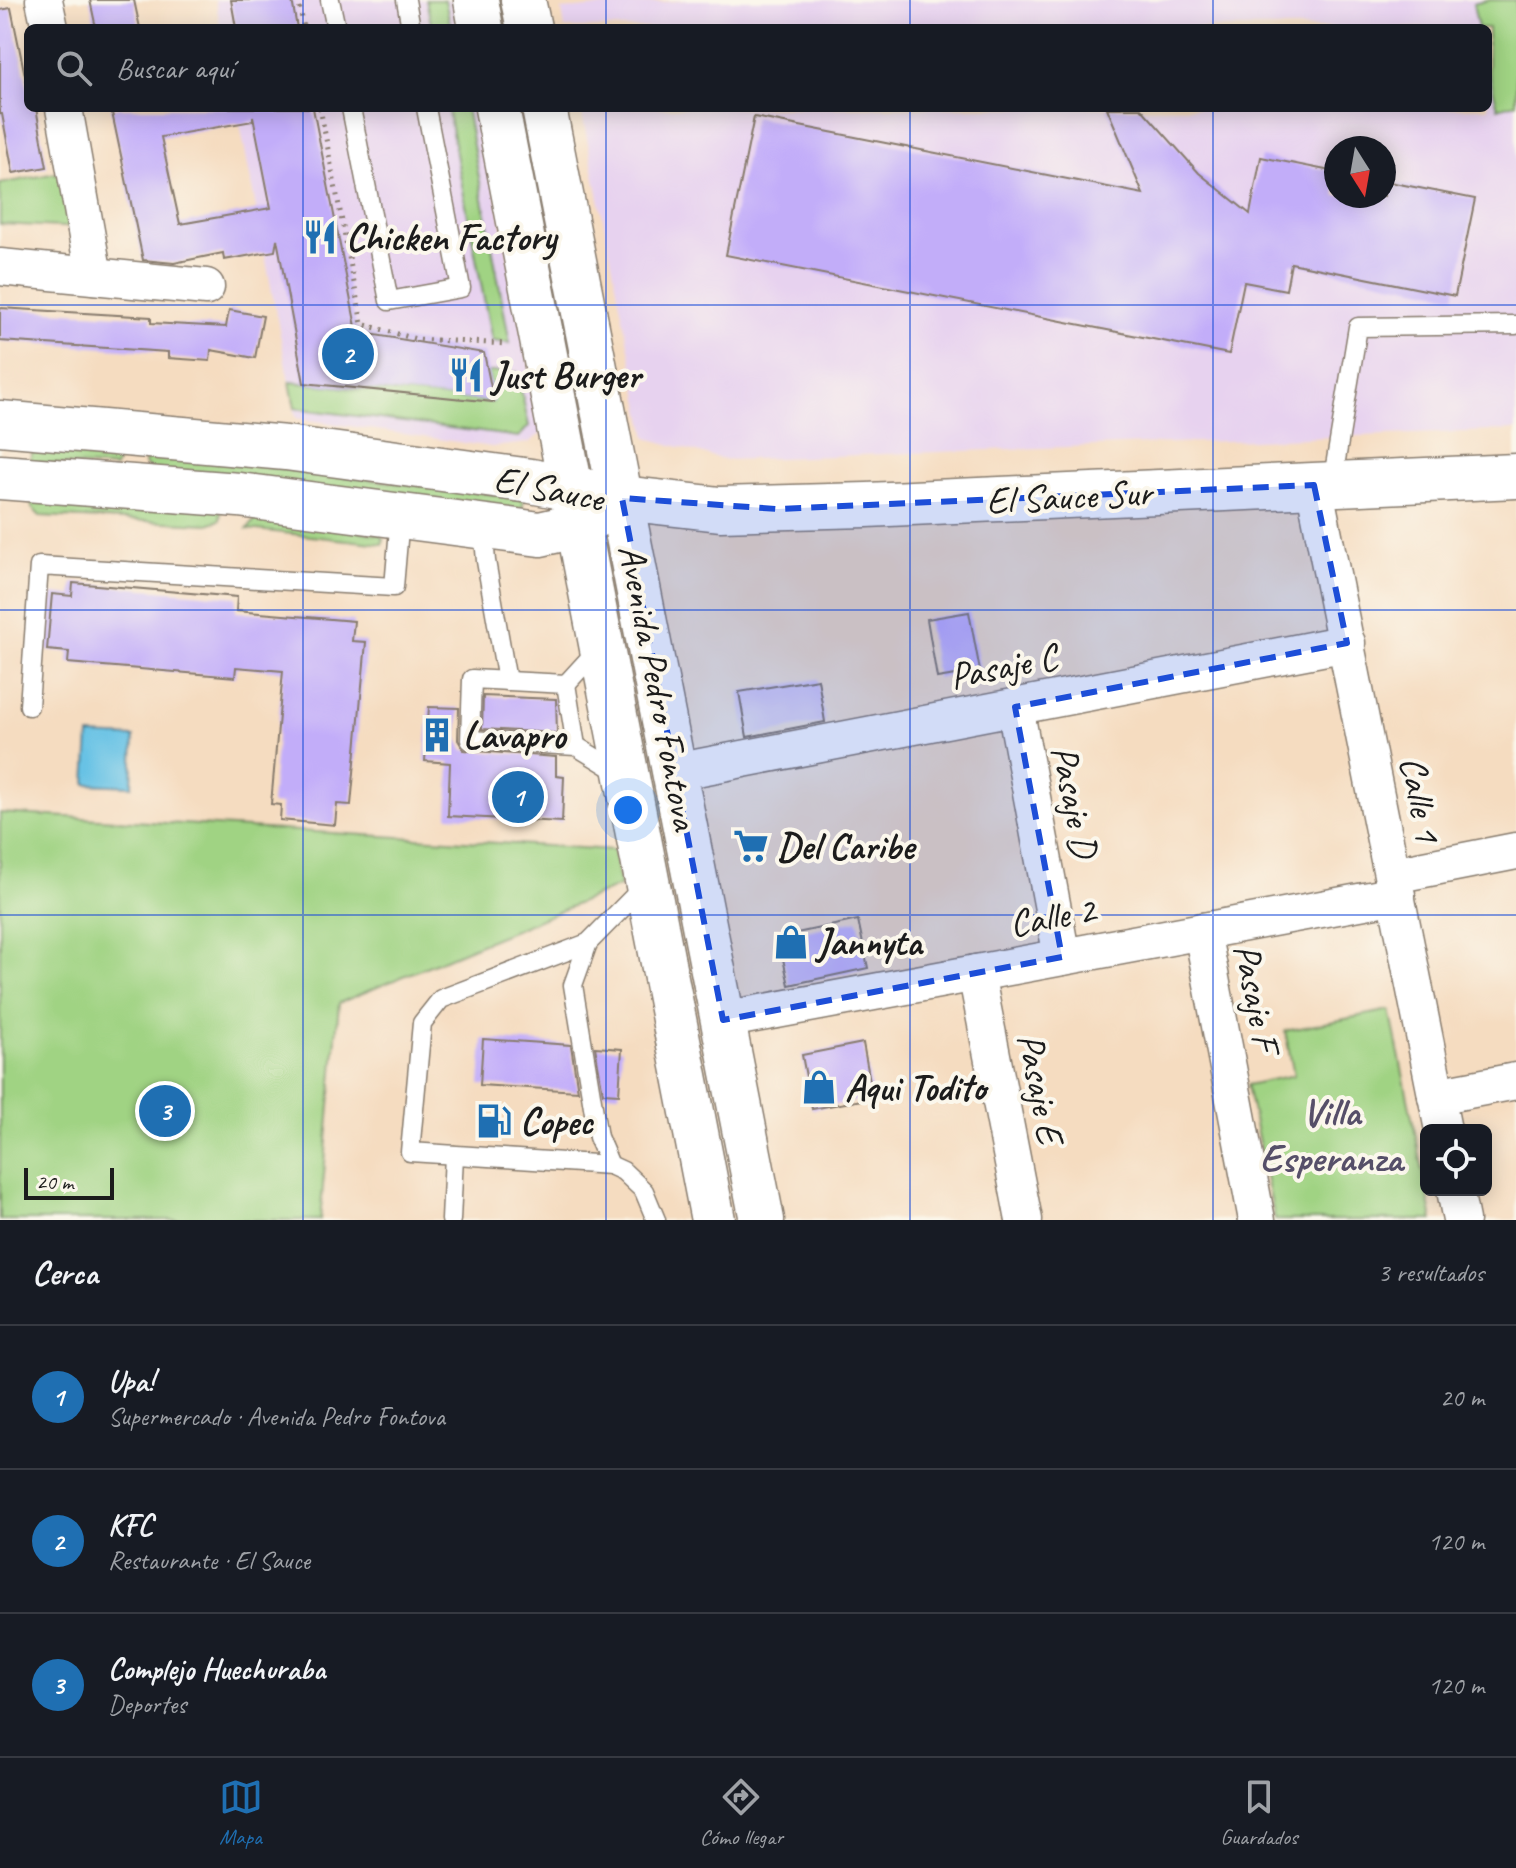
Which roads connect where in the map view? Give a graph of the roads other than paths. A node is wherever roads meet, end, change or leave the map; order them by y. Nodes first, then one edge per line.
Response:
1 (44, 0) edge
2 (330, 0) edge
3 (406, 0) edge
4 (476, 0) edge
5 (523, 0) edge
6 (49, 24) edge
7 (335, 24) edge
8 (410, 24) edge
9 (480, 24) edge
10 (528, 24) edge
11 (65, 112) edge
12 (352, 112) edge
13 (427, 112) edge
14 (498, 112) edge
15 (545, 112) edge
16 (0, 267) edge
17 (94, 276) junction
18 (206, 287) dead end
19 (1516, 325) edge
20 (4, 423) edge
21 (144, 434) junction
22 (0, 474) edge
23 (1516, 476) edge
24 (1323, 484) junction
25 (135, 486) junction
26 (622, 498) junction
27 (576, 506) junction
28 (400, 517) junction
29 (483, 527) junction
30 (1347, 643) junction
31 (602, 644) junction
32 (507, 681) junction
33 (566, 684) junction
34 (29, 706) dead end
35 (1015, 707) junction
36 (576, 746) junction
37 (675, 772) junction
38 (629, 779) junction
39 (1516, 851) edge
40 (649, 881) junction
41 (1395, 885) junction
42 (1202, 931) junction
43 (588, 943) junction
44 (1062, 957) junction
45 (976, 973) junction
46 (723, 1020) junction
47 (1516, 1081) edge
48 (1439, 1113) edge
49 (454, 1155) junction
50 (610, 1165) junction
51 (1456, 1196) edge
52 (451, 1220) edge
53 (656, 1220) edge
54 (713, 1220) edge
55 (762, 1220) edge
56 (1024, 1220) edge
57 (1257, 1220) edge
58 (1461, 1220) edge

1 - 6 street
2 - 7 lane
3 - 8 lane
4 - 9 street
5 - 10 street
11 - 17 street
12 - 13 lane
14 - 27 street, Avenida Pedro Fontova
15 - 26 street, Avenida Pedro Fontova
16 - 17 street
17 - 18 street
19 - 24 lane
20 - 21 street, El Sauce
20 - 22 street
21 - 25 street
21 - 27 street, El Sauce
22 - 25 street, El Sauce
23 - 24 street, El Sauce Sur
24 - 26 street, El Sauce Sur
24 - 30 street, Calle 1
25 - 28 street, El Sauce
26 - 27 street, El Sauce
26 - 37 street, Avenida Pedro Fontova
27 - 29 street, El Sauce
27 - 31 street, Avenida Pedro Fontova
28 - 29 street, El Sauce
28 - 34 lane
29 - 32 lane
30 - 35 street, Pasaje C
30 - 41 street, Calle 1
31 - 33 lane
31 - 38 street, Avenida Pedro Fontova
32 - 33 lane
32 - 36 lane
33 - 36 lane
35 - 37 street, Pasaje C
35 - 44 street, Pasaje D
36 - 38 lane
37 - 46 street, Avenida Pedro Fontova
38 - 40 street, Avenida Pedro Fontova
39 - 41 street, Calle 2
40 - 43 lane
40 - 54 street, Avenida Pedro Fontova
41 - 42 street, Calle 2
41 - 48 street, Calle 1
42 - 44 street, Calle 2
42 - 57 street, Pasaje F
43 - 49 lane
43 - 50 lane
44 - 45 street, Calle 2
45 - 46 street, Calle 2
45 - 56 street, Pasaje E
46 - 55 street, Avenida Pedro Fontova
47 - 48 street
49 - 50 lane
49 - 52 lane
50 - 53 lane
51 - 58 street

